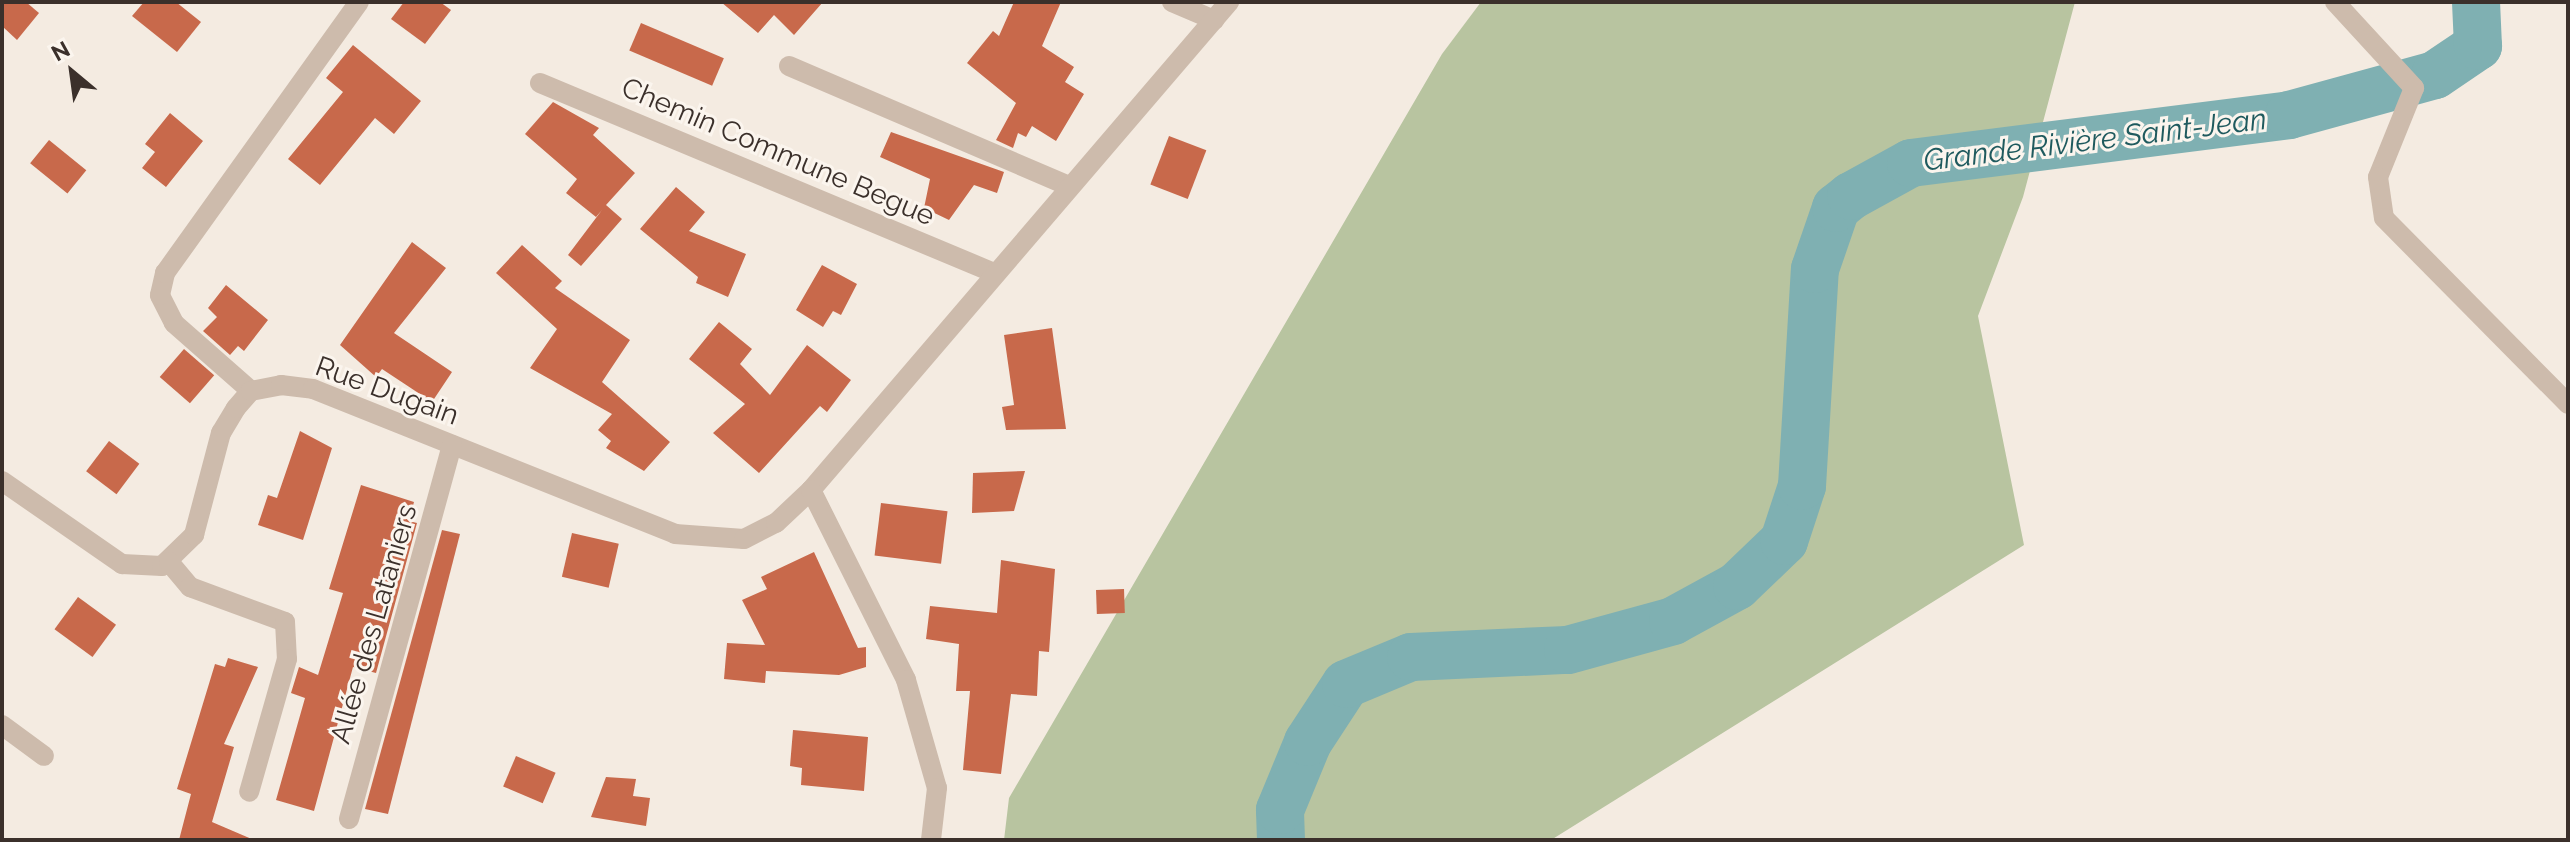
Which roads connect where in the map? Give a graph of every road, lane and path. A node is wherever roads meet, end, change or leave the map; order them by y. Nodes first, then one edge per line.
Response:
1 (359, 2) edge
2 (1172, 2) edge
3 (1229, 2) edge
4 (2335, 2) edge
5 (1214, 20) junction
6 (789, 66) dead end
7 (540, 83) dead end
8 (1067, 185) junction
9 (994, 273) junction
10 (251, 391) junction
11 (2568, 404) edge
12 (452, 445) junction
13 (2, 481) edge
14 (811, 490) junction
15 (169, 562) junction
16 (2, 725) edge
17 (44, 756) dead end
18 (249, 792) dead end
19 (349, 819) dead end
20 (931, 840) edge

1 - 10 street
2 - 5 street
3 - 5 street
4 - 11 street
5 - 8 street
6 - 8 street
7 - 9 street, Chemin Commune Begue
8 - 9 street
9 - 14 street
10 - 12 street, Rue Dugain
10 - 15 street
12 - 14 street, Rue Dugain
12 - 19 street, Allée des Lataniers
13 - 15 street
14 - 20 street
15 - 18 street
16 - 17 street

